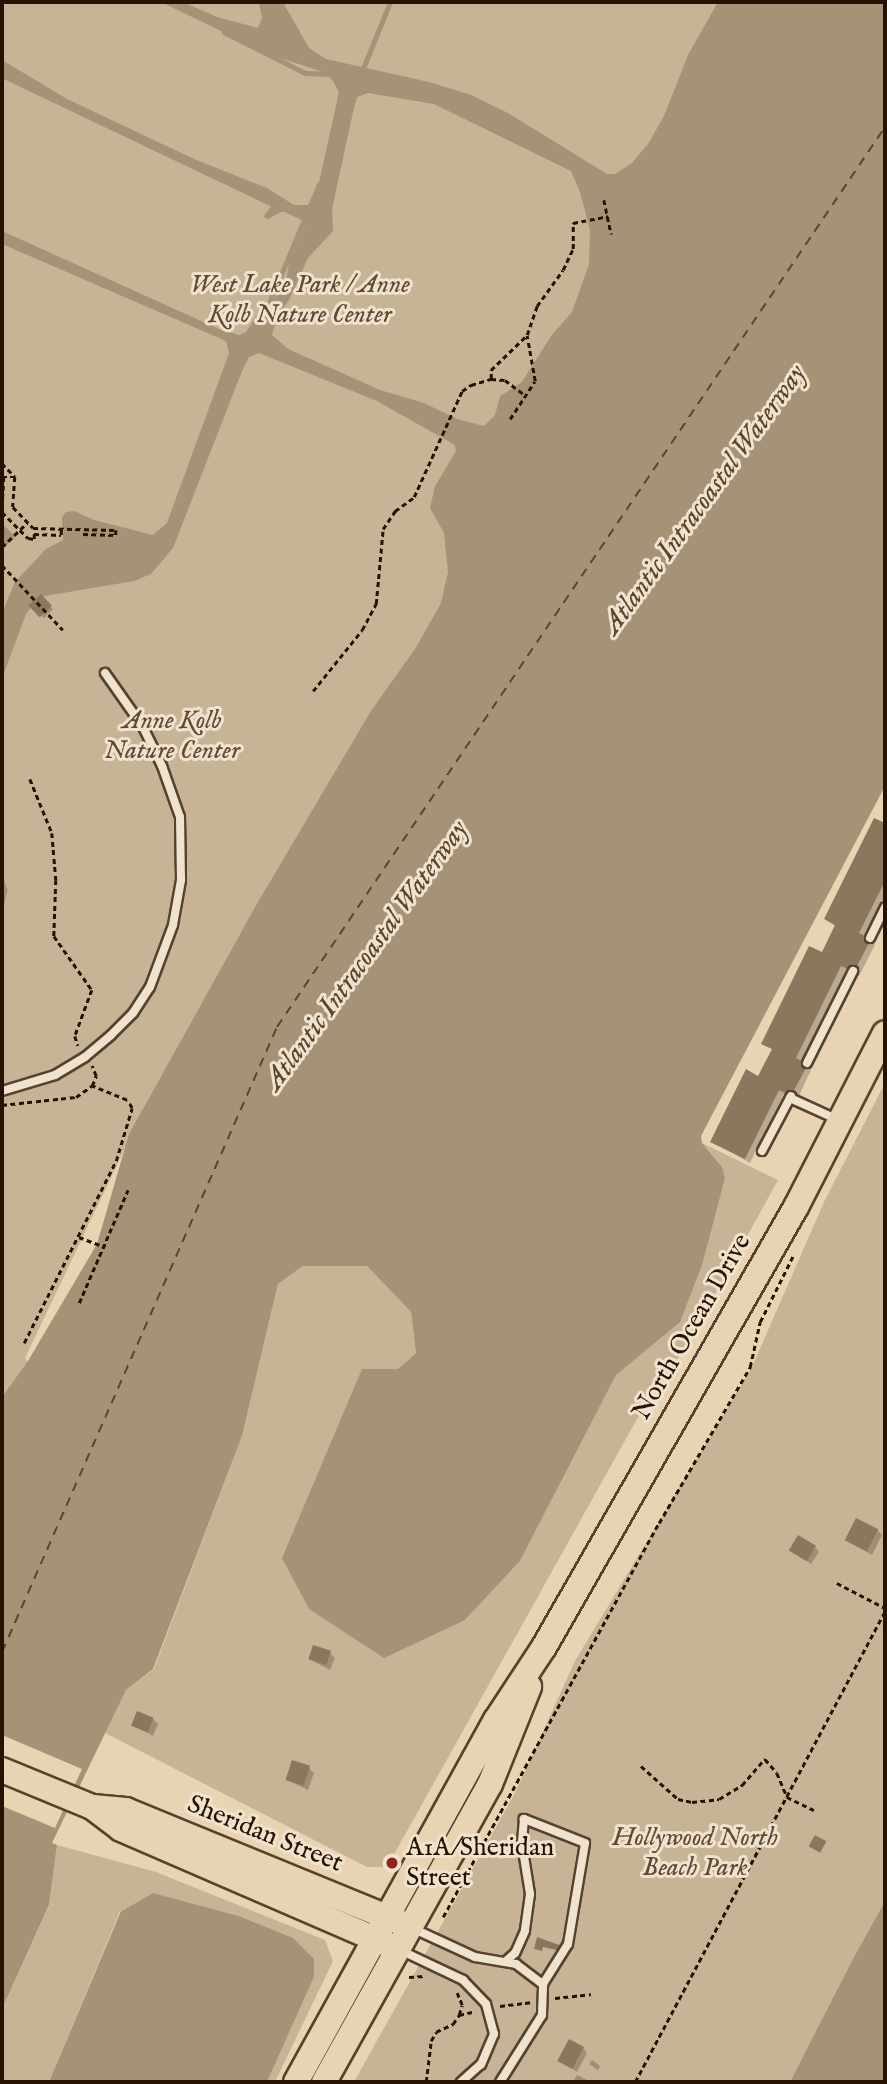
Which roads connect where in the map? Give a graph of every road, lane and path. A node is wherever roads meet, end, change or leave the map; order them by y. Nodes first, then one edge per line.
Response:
1 (604, 200) dead end
2 (608, 216) junction
3 (611, 234) dead end
4 (527, 335) junction
5 (491, 379) junction
6 (526, 397) junction
7 (510, 419) dead end
8 (2, 463) edge
9 (3, 477) edge
10 (15, 477) junction
11 (27, 522) junction
12 (61, 529) junction
13 (20, 530) junction
14 (83, 534) dead end
15 (2, 547) edge
16 (2, 565) edge
17 (63, 629) dead end
18 (105, 673) dead end
19 (313, 691) dead end
20 (885, 907) edge
21 (870, 938) dead end
22 (853, 971) dead end
23 (885, 1033) edge
24 (807, 1063) dead end
25 (92, 1086) dead end
26 (2, 1091) edge
27 (2, 1105) edge
28 (839, 1121) junction
29 (762, 1151) dead end
30 (128, 1190) dead end
31 (79, 1237) dead end
32 (104, 1247) junction
33 (796, 1250) dead end
34 (79, 1303) dead end
35 (837, 1583) dead end
36 (885, 1610) edge
37 (544, 1647) junction
38 (641, 1766) dead end
39 (2, 1770) edge
40 (787, 1797) junction
41 (92, 1807) junction
42 (814, 1811) dead end
43 (388, 1917) junction
44 (443, 1917) dead end
45 (411, 1927) junction
46 (375, 1938) junction
47 (399, 1949) junction
48 (505, 1962) junction
49 (409, 1977) dead end
50 (432, 1979) dead end
51 (543, 1984) junction
52 (452, 1988) dead end
53 (591, 1994) dead end
54 (542, 2000) junction
55 (487, 2008) junction
56 (459, 2015) junction
57 (296, 2082) edge
58 (324, 2082) edge
59 (426, 2082) edge
60 (461, 2082) edge
61 (500, 2082) edge
62 (635, 2082) edge

1 - 2 path
2 - 3 path
2 - 4 path
4 - 5 path
4 - 6 path
5 - 6 path
5 - 19 path
6 - 7 path
8 - 10 path
9 - 10 path
9 - 13 path
10 - 11 path
11 - 12 path
11 - 13 path
12 - 13 path
12 - 14 path
13 - 15 path
16 - 17 path
18 - 26 lane
20 - 21 lane
22 - 24 lane
23 - 28 main road, North Ocean Drive
25 - 27 path
28 - 29 lane
28 - 37 main road, North Ocean Drive
30 - 32 path
31 - 32 path
32 - 34 path
33 - 44 path
35 - 36 path
36 - 40 path
37 - 43 main road, North Ocean Drive
37 - 45 main road, North Ocean Drive
38 - 40 path
39 - 41 main road, Sheridan Street
40 - 42 path
40 - 62 path
41 - 43 main road, Sheridan Street
41 - 46 main road, Sheridan Street
43 - 45 main road, Sheridan Street
43 - 46 main road, North Ocean Drive
45 - 47 main road, North Ocean Drive
45 - 48 lane
46 - 47 main road, Sheridan Street
46 - 57 main road, North Ocean Drive
47 - 55 lane
47 - 58 main road, North Ocean Drive
48 - 51 lane
48 - 51 lane
49 - 50 path
51 - 54 lane
52 - 56 path
53 - 54 path
54 - 55 path
54 - 61 lane
55 - 56 path
55 - 60 lane
56 - 59 path

